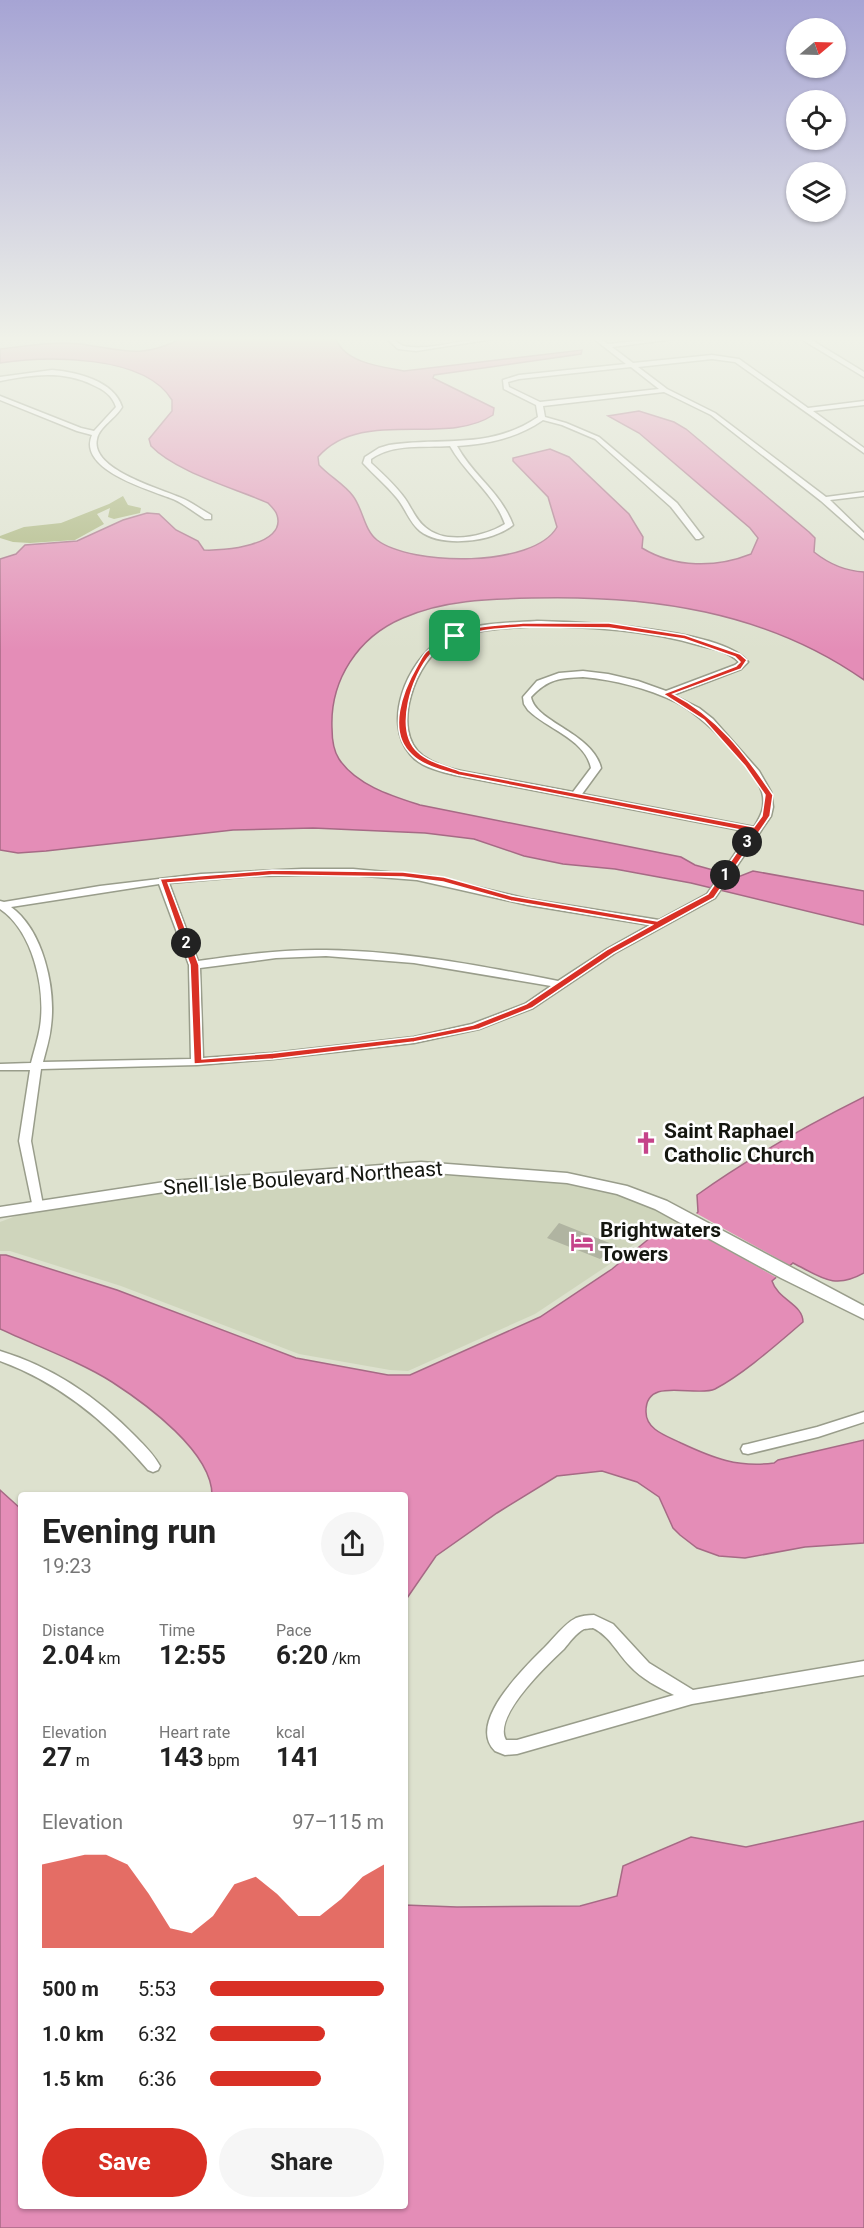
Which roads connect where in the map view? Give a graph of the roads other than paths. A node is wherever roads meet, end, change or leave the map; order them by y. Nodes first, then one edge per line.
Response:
1 (93, 443) edge
2 (468, 443) edge
3 (603, 443) edge
4 (751, 443) edge
5 (453, 445) junction
6 (864, 494) edge
7 (824, 499) junction
8 (208, 517) dead end
9 (699, 537) dead end
10 (864, 537) edge
11 (667, 694) junction
12 (576, 795) junction
13 (756, 830) junction
14 (163, 881) junction
15 (1, 905) edge
16 (658, 924) junction
17 (194, 965) junction
18 (560, 985) junction
19 (197, 1062) junction
20 (0, 1067) edge
21 (36, 1067) junction
22 (37, 1205) junction
23 (0, 1212) edge
24 (864, 1313) edge
25 (0, 1356) edge
26 (864, 1417) edge
27 (748, 1449) dead end
28 (153, 1466) dead end
29 (864, 1668) edge
30 (692, 1697) junction

1 - 8 street
2 - 5 street
3 - 9 street
4 - 7 street
5 - 5 street
6 - 7 street
7 - 10 street
11 - 12 street
11 - 12 street
11 - 13 street
12 - 13 street
13 - 16 street
14 - 15 street
14 - 16 street
14 - 17 street
15 - 21 street
16 - 18 street
17 - 18 street
17 - 19 street
18 - 19 street
19 - 21 street
20 - 21 street
21 - 22 street
22 - 23 street, Snell Isle Boulevard Northeast
22 - 24 street, Snell Isle Boulevard Northeast
25 - 28 street
26 - 27 street
29 - 30 street
30 - 30 street

